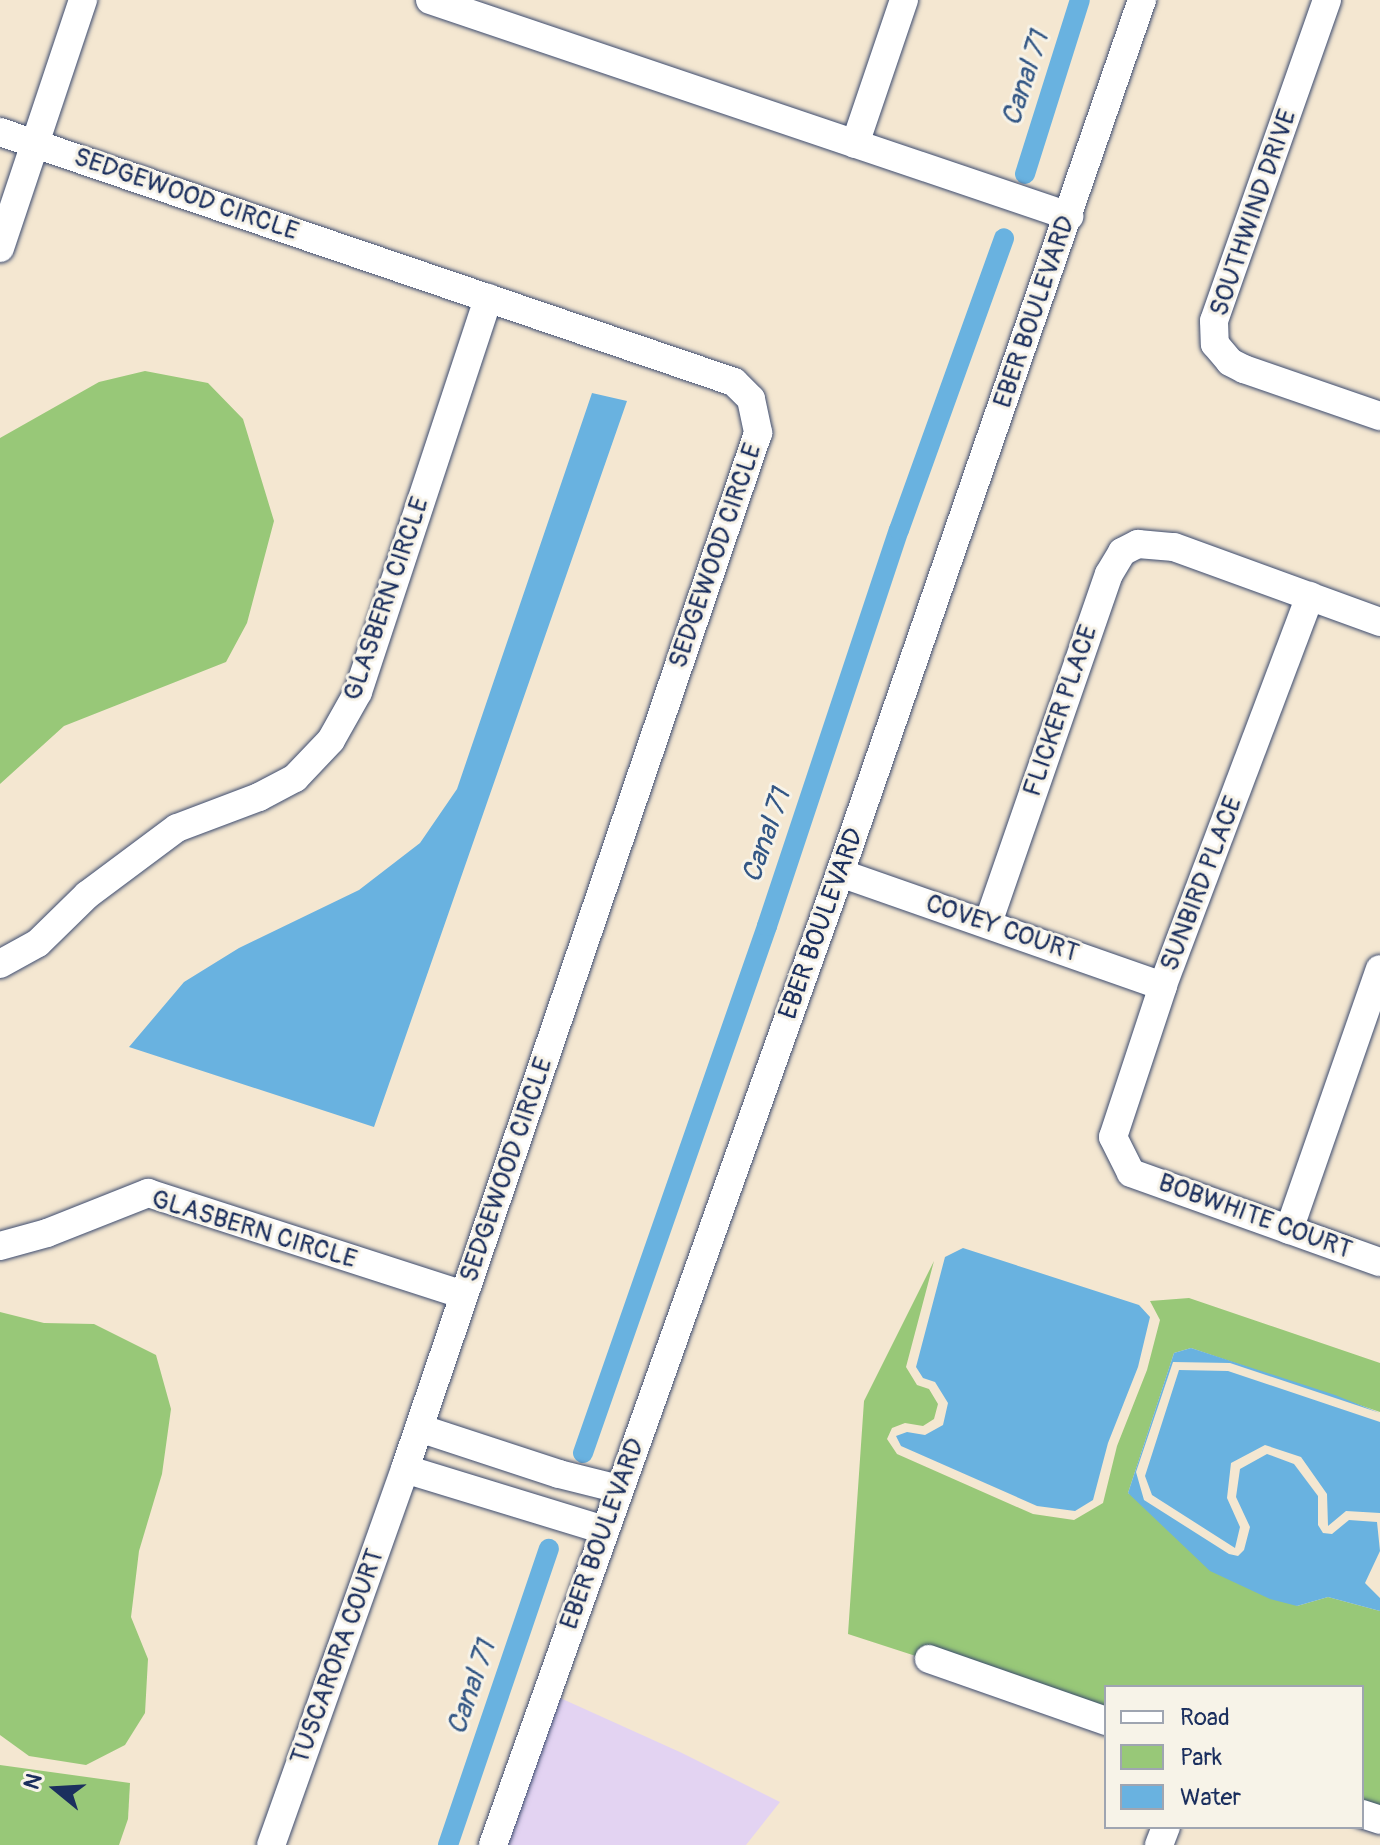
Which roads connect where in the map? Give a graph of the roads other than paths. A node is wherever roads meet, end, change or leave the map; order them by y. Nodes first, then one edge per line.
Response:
1 (83, 0) edge
2 (430, 0) edge
3 (904, 0) edge
4 (1142, 0) edge
5 (1327, 0) edge
6 (0, 132) edge
7 (35, 144) junction
8 (855, 144) junction
9 (1069, 216) junction
10 (0, 248) edge
11 (488, 298) junction
12 (1380, 416) edge
13 (1310, 596) junction
14 (1380, 622) edge
15 (840, 873) junction
16 (988, 923) junction
17 (0, 964) edge
18 (1380, 969) edge
19 (1163, 986) junction
20 (1131, 1173) joint
21 (1289, 1230) junction
22 (0, 1246) edge
23 (1380, 1262) edge
24 (464, 1295) junction
25 (419, 1428) junction
26 (405, 1469) junction
27 (619, 1489) junction
28 (604, 1530) junction
29 (929, 1659) dead end
30 (1104, 1720) edge
31 (271, 1845) edge
32 (493, 1845) edge

1 - 7 street
2 - 8 street
3 - 8 street
4 - 9 street, EBER BOULEVARD
5 - 12 street, SOUTHWIND DRIVE
6 - 7 street, SEDGEWOOD CIRCLE
7 - 10 street
7 - 11 street, SEDGEWOOD CIRCLE
8 - 9 street
9 - 15 street, EBER BOULEVARD
11 - 17 street, GLASBERN CIRCLE
11 - 24 street, SEDGEWOOD CIRCLE
13 - 14 street, FLICKER PLACE
13 - 16 street, FLICKER PLACE
13 - 19 street, SUNBIRD PLACE
15 - 16 street, COVEY COURT
15 - 27 street, EBER BOULEVARD
16 - 19 street, COVEY COURT
18 - 21 street
19 - 20 street, SUNBIRD PLACE
20 - 21 street, BOBWHITE COURT
21 - 23 street, BOBWHITE COURT
22 - 24 street, GLASBERN CIRCLE
24 - 25 street, SEDGEWOOD CIRCLE
25 - 26 street, SEDGEWOOD CIRCLE
25 - 27 street
26 - 28 street
26 - 31 street, TUSCARORA COURT
27 - 28 street, EBER BOULEVARD
28 - 32 street, EBER BOULEVARD
29 - 30 street

